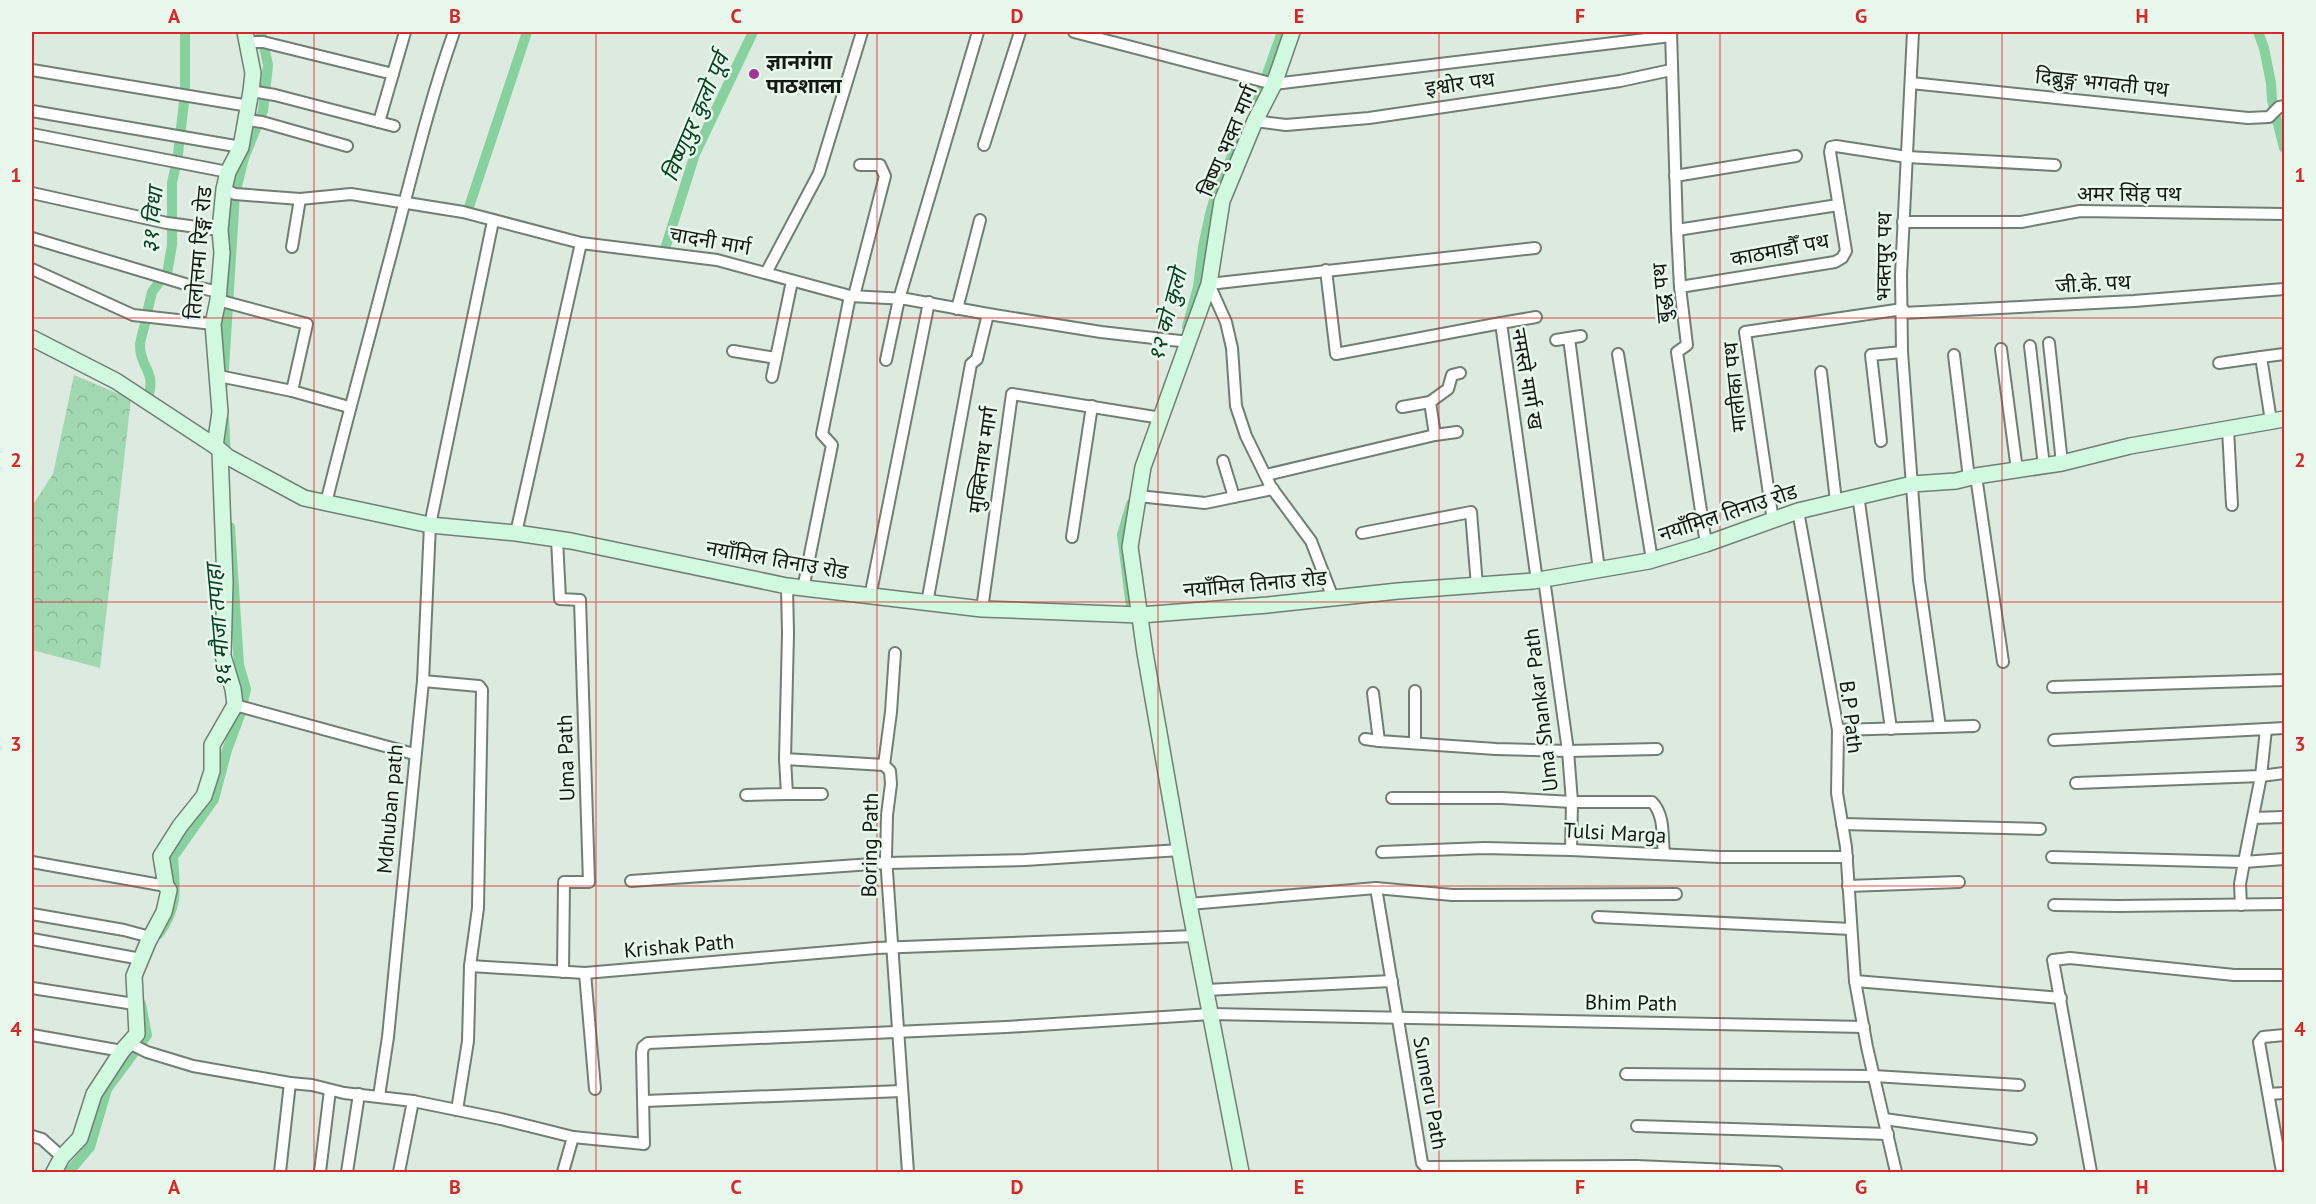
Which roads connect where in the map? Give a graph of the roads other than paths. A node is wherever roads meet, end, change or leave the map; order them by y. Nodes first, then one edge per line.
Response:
1 (405, 32) edge
2 (454, 32) edge
3 (862, 32) edge
4 (978, 32) edge
5 (1020, 32) edge
6 (1074, 32) edge
7 (1292, 32) edge
8 (1913, 32) edge
9 (1093, 34) edge
10 (1671, 34) edge
11 (246, 39) edge
12 (32, 70) edge
13 (1671, 70) junction
14 (393, 74) junction
15 (1911, 83) junction
16 (1274, 84) junction
17 (2282, 106) edge
18 (252, 109) junction
19 (32, 111) edge
20 (1255, 121) junction
21 (379, 122) junction
22 (394, 126) dead end
23 (32, 134) edge
24 (984, 145) dead end
25 (346, 146) dead end
26 (241, 147) junction
27 (1796, 156) dead end
28 (1907, 157) junction
29 (860, 165) dead end
30 (2055, 165) dead end
31 (228, 172) junction
32 (1675, 176) junction
33 (224, 189) junction
34 (32, 193) edge
35 (300, 199) junction
36 (404, 203) junction
37 (1838, 204) junction
38 (2284, 214) edge
39 (980, 220) dead end
40 (493, 221) junction
41 (1904, 222) junction
42 (220, 230) junction
43 (1677, 230) junction
44 (32, 237) edge
45 (581, 243) junction
46 (292, 247) dead end
47 (1535, 248) dead end
48 (32, 269) edge
49 (1326, 270) junction
50 (766, 273) junction
51 (792, 281) junction
52 (1209, 284) junction
53 (1680, 288) junction
54 (2284, 289) edge
55 (219, 296) junction
56 (852, 296) junction
57 (899, 299) junction
58 (929, 302) junction
59 (957, 309) junction
60 (1903, 311) junction
61 (988, 314) junction
62 (1536, 317) dead end
63 (1501, 322) junction
64 (213, 324) junction
65 (1581, 336) dead end
66 (32, 338) edge
67 (1569, 338) junction
68 (1556, 340) dead end
69 (1185, 341) junction
70 (2049, 343) dead end
71 (2030, 346) dead end
72 (2001, 349) dead end
73 (733, 351) dead end
74 (1902, 352) junction
75 (1618, 354) dead end
76 (1953, 354) dead end
77 (2284, 354) edge
78 (2262, 357) junction
79 (776, 358) junction
80 (886, 360) dead end
81 (2219, 363) dead end
82 (1821, 372) dead end
83 (1460, 373) dead end
84 (226, 377) junction
85 (772, 377) dead end
86 (292, 391) junction
87 (1430, 402) junction
88 (1092, 406) junction
89 (349, 407) junction
90 (1402, 407) dead end
91 (1157, 417) junction
92 (2278, 420) edge
93 (2228, 429) junction
94 (1457, 432) dead end
95 (1435, 435) junction
96 (1881, 441) dead end
97 (221, 452) junction
98 (1223, 462) dead end
99 (2062, 463) junction
100 (2044, 466) junction
101 (2017, 470) junction
102 (1266, 475) junction
103 (1972, 477) junction
104 (1912, 484) junction
105 (1273, 489) junction
106 (1858, 495) junction
107 (1138, 496) junction
108 (1234, 497) junction
109 (1836, 501) junction
110 (326, 503) junction
111 (2232, 505) dead end
112 (1798, 511) junction
113 (1773, 521) junction
114 (430, 525) junction
115 (516, 533) junction
116 (1362, 533) dead end
117 (1072, 537) dead end
118 (557, 539) junction
119 (1706, 544) junction
120 (1652, 560) junction
121 (1599, 570) junction
122 (1541, 580) junction
123 (787, 586) junction
124 (1477, 586) junction
125 (803, 589) junction
126 (870, 597) junction
127 (1333, 598) junction
128 (927, 603) junction
129 (982, 609) junction
130 (1140, 615) junction
131 (895, 653) dead end
132 (2003, 662) dead end
133 (2284, 680) edge
134 (423, 681) junction
135 (2053, 687) dead end
136 (1415, 691) dead end
137 (1373, 693) dead end
138 (235, 705) junction
139 (1974, 726) dead end
140 (1940, 727) junction
141 (2284, 728) edge
142 (1891, 729) junction
143 (2266, 729) junction
144 (1838, 730) junction
145 (1365, 739) dead end
146 (1379, 741) junction
147 (2054, 741) dead end
148 (1415, 743) junction
149 (1657, 749) dead end
150 (1568, 751) junction
151 (414, 754) junction
152 (785, 759) junction
153 (884, 765) junction
154 (2284, 773) edge
155 (2261, 776) junction
156 (2076, 783) dead end
157 (788, 794) junction
158 (822, 794) dead end
159 (746, 795) dead end
160 (1392, 798) dead end
161 (1572, 802) junction
162 (2284, 817) edge
163 (2253, 818) junction
164 (1842, 824) junction
165 (2040, 829) dead end
166 (1180, 850) junction
167 (1571, 850) junction
168 (1382, 852) dead end
169 (1664, 854) junction
170 (1846, 857) junction
171 (2052, 857) dead end
172 (2284, 859) edge
173 (32, 862) edge
174 (2244, 862) junction
175 (886, 863) junction
176 (631, 881) dead end
177 (1959, 882) dead end
178 (166, 886) junction
179 (1848, 886) junction
180 (1376, 888) junction
181 (1676, 894) dead end
182 (1189, 904) junction
183 (2284, 904) edge
184 (2054, 905) dead end
185 (2241, 905) junction
186 (32, 914) edge
187 (1598, 917) dead end
188 (1851, 929) junction
189 (1195, 936) junction
190 (150, 937) junction
191 (32, 939) edge
192 (892, 948) junction
193 (141, 959) junction
194 (470, 966) junction
195 (563, 972) junction
196 (585, 973) junction
197 (2284, 975) edge
198 (1392, 981) junction
199 (1855, 981) junction
200 (32, 988) edge
201 (1206, 990) junction
202 (2061, 998) junction
203 (134, 1004) junction
204 (1211, 1014) junction
205 (1397, 1017) junction
206 (1864, 1026) junction
207 (899, 1032) junction
208 (32, 1035) edge
209 (2284, 1035) edge
210 (126, 1047) junction
211 (1626, 1074) dead end
212 (1874, 1076) junction
213 (290, 1083) junction
214 (2019, 1085) dead end
215 (595, 1089) dead end
216 (330, 1090) junction
217 (902, 1091) junction
218 (2284, 1093) edge
219 (359, 1094) junction
220 (2270, 1094) junction
221 (379, 1096) junction
222 (413, 1101) junction
223 (645, 1101) junction
224 (457, 1110) junction
225 (1884, 1119) junction
226 (1637, 1126) dead end
227 (1888, 1134) junction
228 (32, 1136) edge
229 (573, 1137) junction
230 (2031, 1139) dead end
231 (62, 1157) junction
232 (1637, 1169) edge
233 (54, 1173) edge
234 (280, 1173) edge
235 (320, 1173) edge
236 (347, 1173) edge
237 (399, 1173) edge
238 (563, 1173) edge
239 (908, 1173) edge
240 (1241, 1173) edge
241 (1777, 1173) edge
242 (1896, 1173) edge
243 (2091, 1173) edge
244 (2282, 1173) edge

1 - 14 street
2 - 36 street
3 - 50 street
4 - 57 street
5 - 24 street
6 - 9 street
7 - 16 street, बिष्णु भक्त मार्ग
8 - 15 street, भक्तपुर पथ
9 - 16 street
10 - 13 street, बुद्ध पथ
10 - 16 street
11 - 14 street
11 - 18 street, तिलोत्तमा रिङ्ग रोड
12 - 18 street
13 - 20 street, इश्वोर पथ
13 - 32 street, बुद्ध पथ
14 - 21 street
15 - 17 street, दिब्रुङ्ग भगवती पथ
15 - 28 street, भक्तपुर पथ
16 - 20 street, बिष्णु भक्त मार्ग
18 - 21 street
18 - 25 street
18 - 26 street, तिलोत्तमा रिङ्ग रोड
19 - 26 street
20 - 52 street, बिष्णु भक्त मार्ग
21 - 22 street
23 - 31 street
26 - 31 street, तिलोत्तमा रिङ्ग रोड
27 - 32 street
28 - 30 street
28 - 37 street, काठमाडौँ पथ
28 - 41 street, भक्तपुर पथ
29 - 56 street
31 - 33 street, तिलोत्तमा रिङ्ग रोड
32 - 43 street, बुद्ध पथ
33 - 35 street, चादनी मार्ग
33 - 42 street, तिलोत्तमा रिङ्ग रोड
34 - 42 street
35 - 36 street, चादनी मार्ग
35 - 46 street
36 - 40 street, चादनी मार्ग
36 - 89 street
37 - 43 street
37 - 53 street, काठमाडौँ पथ
38 - 41 street, अमर सिंह पथ
39 - 59 street
40 - 45 street, चादनी मार्ग
40 - 114 street, Mdhuban path
41 - 60 street, भक्तपुर पथ
42 - 55 street, तिलोत्तमा रिङ्ग रोड
43 - 53 street, बुद्ध पथ
44 - 55 street
45 - 50 street, चादनी मार्ग
45 - 115 street
47 - 49 street
48 - 64 street
49 - 52 street
49 - 63 street, नमस्ते मार्ग ख
50 - 51 street, चादनी मार्ग
51 - 56 street, चादनी मार्ग
51 - 79 street
52 - 69 street, बिष्णु भक्त मार्ग
52 - 102 street
53 - 119 street, बुद्ध पथ
54 - 60 street, जी.के. पथ
55 - 64 street, तिलोत्तमा रिङ्ग रोड
55 - 86 street
56 - 57 street, चादनी मार्ग
56 - 125 street
57 - 58 street, चादनी मार्ग
57 - 80 street
58 - 59 street, चादनी मार्ग
58 - 126 street
59 - 61 street, चादनी मार्ग
60 - 74 street, भक्तपुर पथ
60 - 113 street, मालीका पथ
61 - 69 street, चादनी मार्ग
61 - 128 street
62 - 63 street
63 - 122 street, नमस्ते मार्ग ख
64 - 84 street, तिलोत्तमा रिङ्ग रोड
65 - 67 street
66 - 97 street, नयाँमिल तिनाउ रोड
67 - 68 street
67 - 121 street
69 - 91 street, बिष्णु भक्त मार्ग
70 - 99 street
71 - 100 street
72 - 101 street
73 - 79 street
74 - 96 street
74 - 104 street, भक्तपुर पथ
75 - 120 street
76 - 103 street
77 - 78 street
78 - 81 street
78 - 92 street
79 - 85 street
82 - 109 street
83 - 87 street
84 - 86 street
84 - 97 street, तिलोत्तमा रिङ्ग रोड
86 - 89 street
87 - 90 street
87 - 95 street
88 - 91 street, मुक्तिनाथ मार्ग
88 - 117 street
88 - 129 street, मुक्तिनाथ मार्ग
89 - 110 street
91 - 107 street, बिष्णु भक्त मार्ग
92 - 93 street, नयाँमिल तिनाउ रोड
93 - 99 street, नयाँमिल तिनाउ रोड
93 - 111 street
94 - 95 street
95 - 102 street
97 - 110 street, नयाँमिल तिनाउ रोड
97 - 138 street, तिलोत्तमा रिङ्ग रोड
98 - 108 street
99 - 100 street, नयाँमिल तिनाउ रोड
100 - 101 street, नयाँमिल तिनाउ रोड
101 - 103 street, नयाँमिल तिनाउ रोड
102 - 105 street
103 - 104 street, नयाँमिल तिनाउ रोड
103 - 132 street
104 - 106 street, नयाँमिल तिनाउ रोड
104 - 140 street, भक्तपुर पथ
105 - 108 street
105 - 127 street
106 - 109 street, नयाँमिल तिनाउ रोड
106 - 142 street
107 - 108 street
107 - 130 street, बिष्णु भक्त मार्ग
109 - 112 street, नयाँमिल तिनाउ रोड
110 - 114 street, नयाँमिल तिनाउ रोड
112 - 113 street, नयाँमिल तिनाउ रोड
112 - 144 street, B.P Path
113 - 119 street, नयाँमिल तिनाउ रोड
114 - 115 street, नयाँमिल तिनाउ रोड
114 - 134 street, Mdhuban path
115 - 118 street, नयाँमिल तिनाउ रोड
116 - 124 street
118 - 123 street, नयाँमिल तिनाउ रोड
118 - 195 street, Uma Path
119 - 120 street, नयाँमिल तिनाउ रोड
120 - 121 street, नयाँमिल तिनाउ रोड
121 - 122 street, नयाँमिल तिनाउ रोड
122 - 124 street, नयाँमिल तिनाउ रोड
122 - 150 street, Uma Shankar Path
123 - 125 street, नयाँमिल तिनाउ रोड
123 - 152 street
124 - 127 street, नयाँमिल तिनाउ रोड
125 - 126 street, नयाँमिल तिनाउ रोड
126 - 128 street, नयाँमिल तिनाउ रोड
127 - 130 street, नयाँमिल तिनाउ रोड
128 - 129 street, नयाँमिल तिनाउ रोड
129 - 130 street, नयाँमिल तिनाउ रोड
130 - 166 street, बिष्णु भक्त मार्ग
131 - 153 street
133 - 135 street
134 - 151 street, Mdhuban path
134 - 194 street
136 - 148 street
137 - 146 street
138 - 151 street
138 - 178 street
139 - 140 street
140 - 142 street
141 - 143 street
142 - 144 street
143 - 147 street
143 - 155 street
144 - 164 street, B.P Path
145 - 146 street
146 - 148 street
148 - 150 street
149 - 150 street
150 - 161 street, Uma Shankar Path
151 - 221 street, Mdhuban path
152 - 153 street, Boring Path
152 - 157 street
153 - 175 street, Boring Path
154 - 155 street
155 - 156 street
155 - 163 street
157 - 158 street
157 - 159 street
160 - 161 street, Uma Shankar Path
161 - 167 street
161 - 169 street
162 - 163 street
163 - 174 street
164 - 165 street
164 - 170 street, B.P Path
166 - 175 street
166 - 182 street, बिष्णु भक्त मार्ग
167 - 168 street, Tulsi Marga
167 - 169 street, Tulsi Marga
169 - 170 street, Tulsi Marga
170 - 179 street, B.P Path
171 - 174 street
172 - 174 street
173 - 178 street
174 - 185 street
175 - 176 street
175 - 192 street, Boring Path
177 - 179 street
178 - 190 street
179 - 188 street, B.P Path
180 - 181 street
180 - 182 street
180 - 198 street, Sumeru Path
182 - 189 street, बिष्णु भक्त मार्ग
183 - 185 street
184 - 185 street
186 - 190 street
187 - 188 street
188 - 199 street, B.P Path
189 - 192 street, Krishak Path
189 - 201 street, बिष्णु भक्त मार्ग
190 - 193 street
191 - 193 street
192 - 196 street, Krishak Path
192 - 207 street, Boring Path
193 - 203 street
194 - 195 street, Krishak Path
194 - 224 street
195 - 196 street, Krishak Path
196 - 215 street
197 - 202 street
198 - 201 street
198 - 205 street, Sumeru Path
199 - 202 street
199 - 206 street, B.P Path
200 - 203 street
201 - 204 street, बिष्णु भक्त मार्ग
202 - 243 street
203 - 210 street
204 - 205 street, Bhim Path
204 - 207 street, Bhim Path
204 - 240 street, बिष्णु भक्त मार्ग
205 - 206 street, Bhim Path
205 - 232 street, Sumeru Path
206 - 212 street, B.P Path
207 - 217 street, Boring Path
207 - 223 street, Bhim Path
208 - 210 street
209 - 220 street
210 - 213 street
210 - 231 street
211 - 212 street
212 - 214 street
212 - 225 street, B.P Path
213 - 216 street
213 - 234 street
216 - 219 street
216 - 235 street
217 - 223 street
217 - 239 street, Boring Path
218 - 220 street
219 - 221 street
219 - 236 street
220 - 244 street
221 - 222 street
222 - 224 street
222 - 237 street
223 - 229 street
224 - 229 street
225 - 227 street, B.P Path
225 - 230 street
226 - 227 street
227 - 242 street, B.P Path
228 - 231 street
229 - 238 street
231 - 233 street
232 - 241 street

